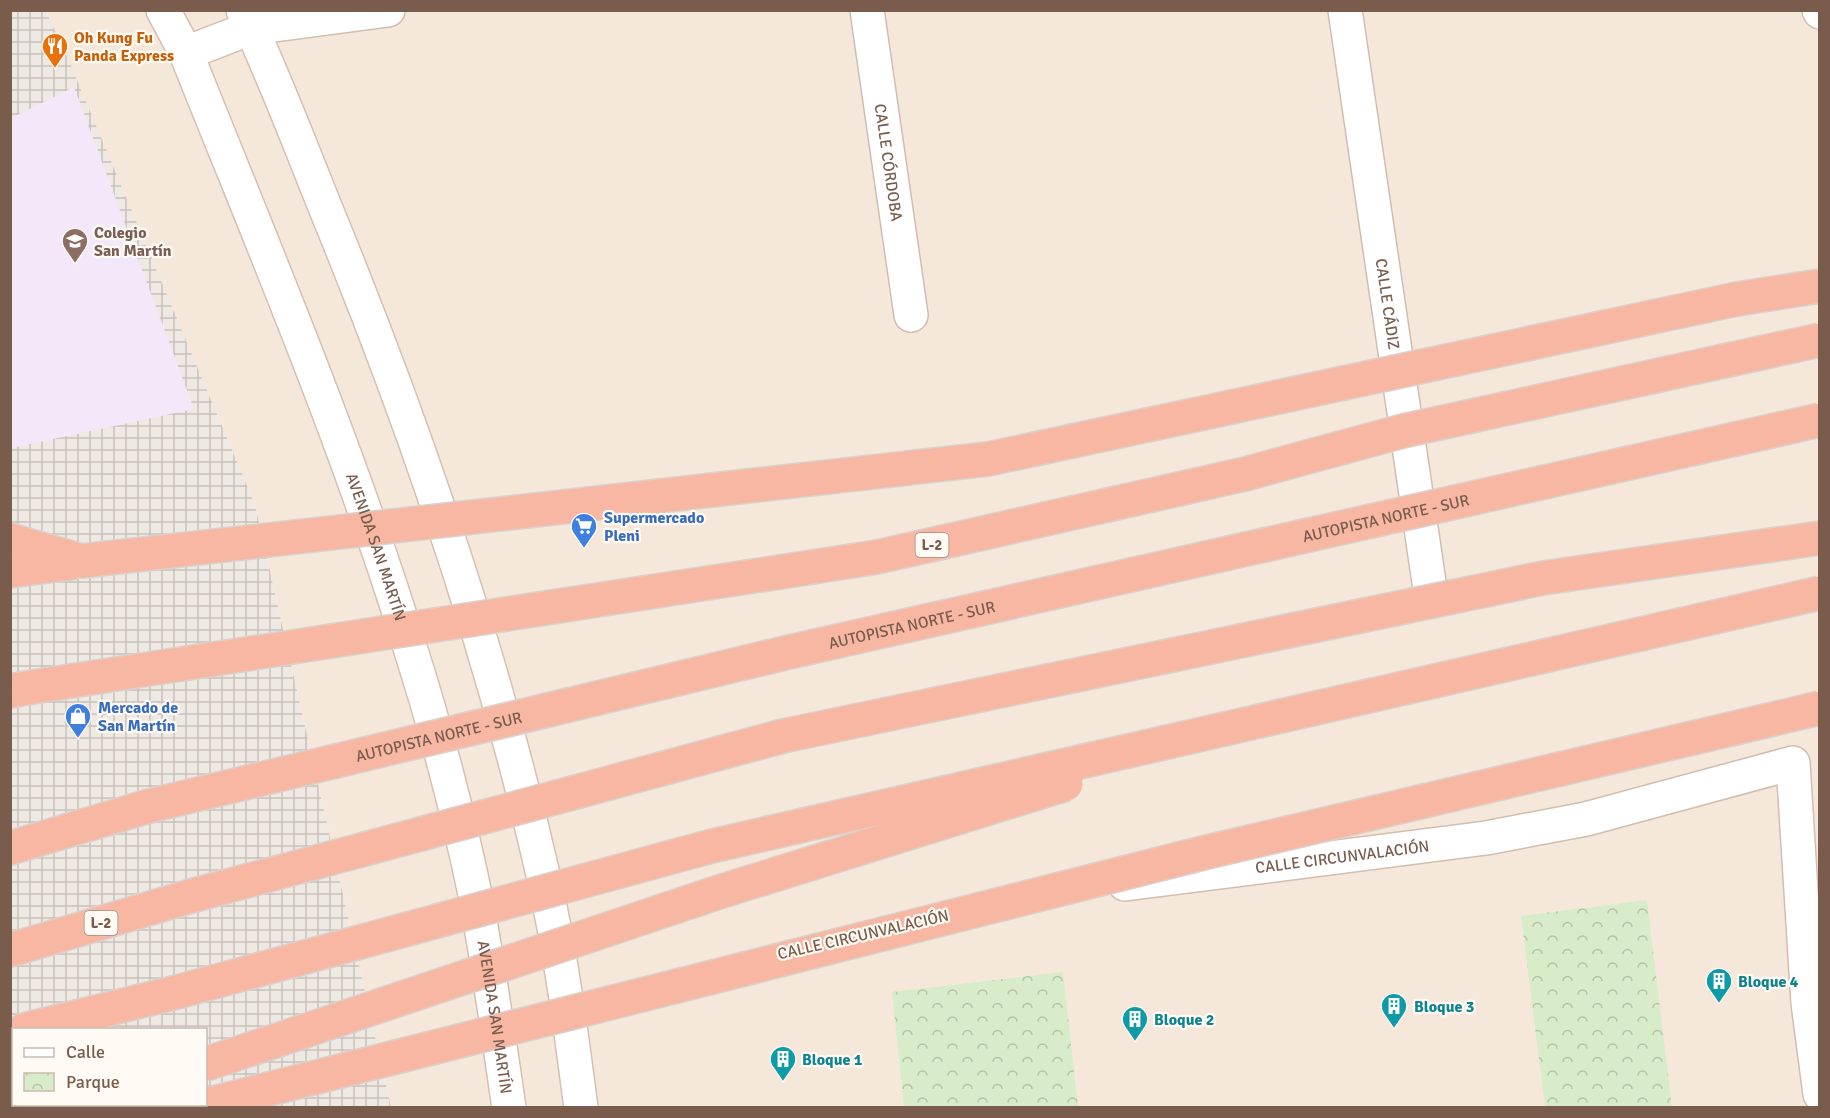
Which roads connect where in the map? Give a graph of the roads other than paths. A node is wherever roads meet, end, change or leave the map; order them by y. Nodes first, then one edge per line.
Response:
1 (163, 10) edge
2 (388, 10) edge
3 (867, 10) edge
4 (1345, 10) edge
5 (247, 19) edge
6 (186, 53) junction
7 (1820, 286) edge
8 (911, 315) dead end
9 (1820, 340) edge
10 (1820, 420) edge
11 (1820, 537) edge
12 (10, 540) edge
13 (82, 561) junction
14 (10, 571) edge
15 (1820, 593) edge
16 (1431, 596) dead end
17 (18, 687) edge
18 (1310, 708) junction
19 (1820, 708) edge
20 (1806, 758) edge
21 (10, 848) edge
22 (10, 950) edge
23 (564, 984) junction
24 (28, 1028) edge
25 (207, 1064) edge
26 (1820, 1094) edge
27 (207, 1104) edge
28 (509, 1107) edge
29 (581, 1107) edge

1 - 6 street, AVENIDA SAN MARTÍN
2 - 5 street
3 - 8 street, CALLE CÓRDOBA
4 - 16 street, CALLE CÁDIZ
5 - 6 street
5 - 23 street
6 - 28 street, AVENIDA SAN MARTÍN
7 - 13 highway, bridge
9 - 17 highway, L-2, bridge
10 - 21 highway, AUTOPISTA NORTE - SUR, bridge
11 - 22 highway, L-2, bridge
12 - 13 highway
13 - 14 highway
15 - 18 highway, bridge
18 - 24 highway, bridge
18 - 25 highway, bridge
19 - 27 highway, bridge
20 - 23 street, CALLE CIRCUNVALACIÓN
20 - 26 street, CALLE CIRCUNVALACIÓN
23 - 29 street

